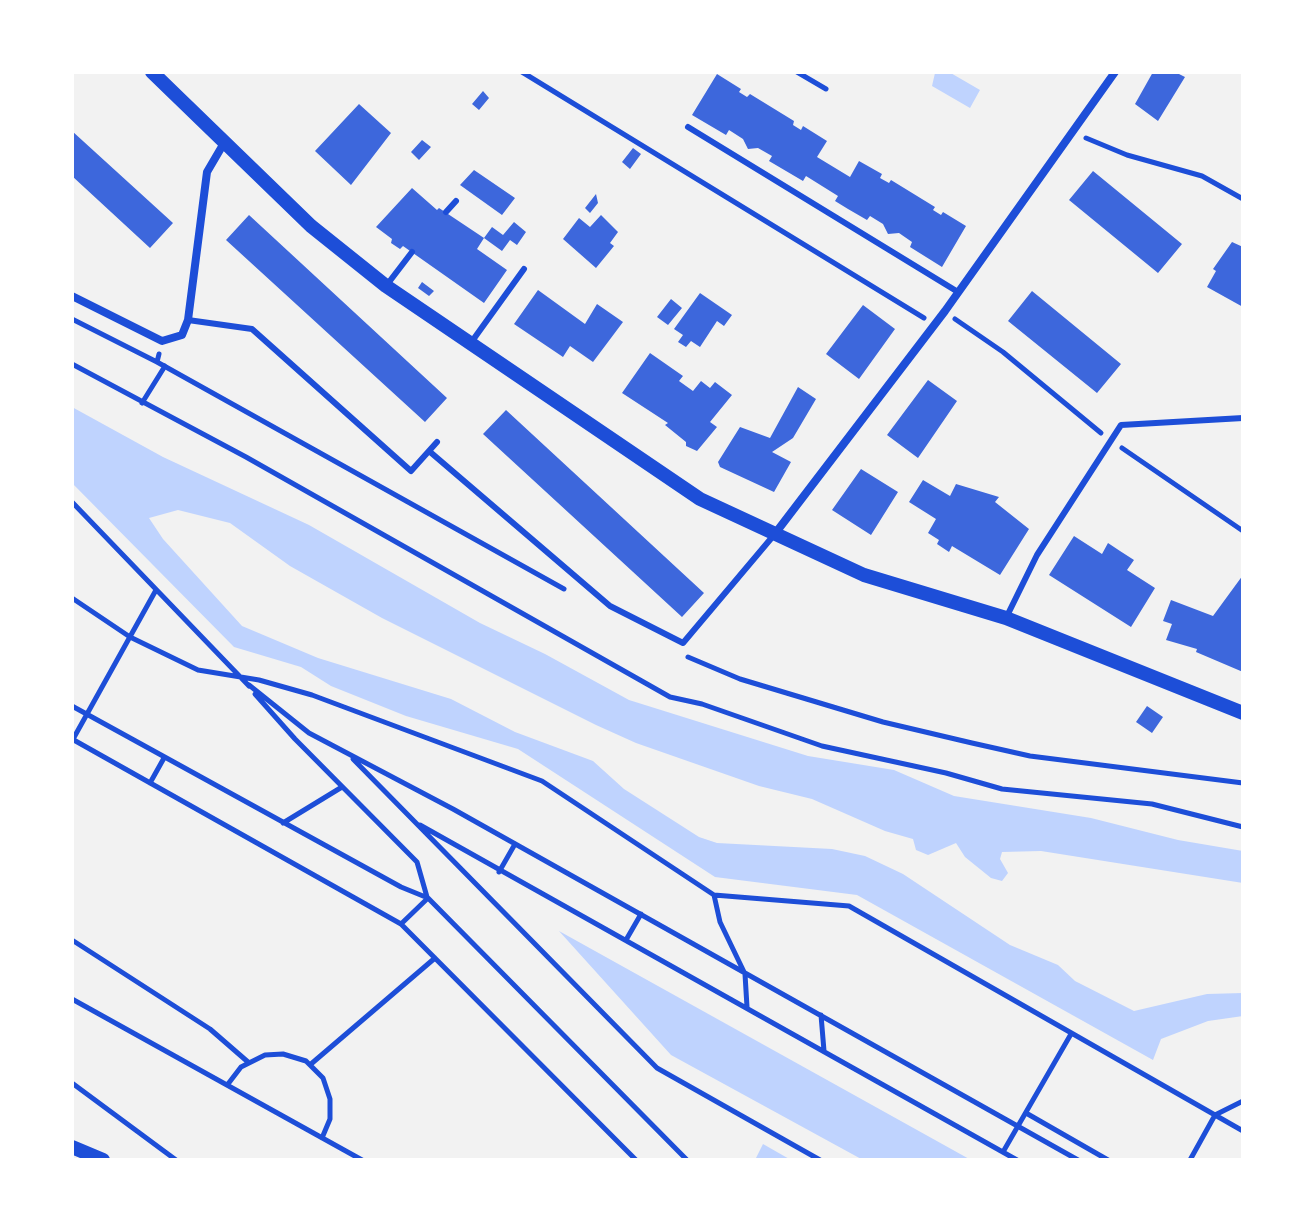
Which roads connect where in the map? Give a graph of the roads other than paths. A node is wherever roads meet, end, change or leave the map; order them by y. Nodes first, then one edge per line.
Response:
1 (152, 72) edge
2 (1115, 72) edge
3 (688, 127) dead end
4 (224, 143) junction
5 (456, 201) dead end
6 (446, 212) dead end
7 (412, 252) dead end
8 (524, 269) dead end
9 (386, 286) junction
10 (958, 292) junction
11 (72, 296) edge
12 (188, 320) junction
13 (470, 344) junction
14 (1243, 418) edge
15 (437, 442) dead end
16 (429, 451) junction
17 (774, 535) junction
18 (1006, 618) junction
19 (1243, 713) edge
20 (72, 1147) edge
21 (103, 1160) edge

1 - 4 street
2 - 10 street
3 - 10 lane
4 - 9 street
4 - 12 street
5 - 6 lane
7 - 9 lane
8 - 13 lane
9 - 13 street
10 - 17 street
11 - 12 street
12 - 16 lane
13 - 17 street
14 - 18 lane
15 - 16 lane
16 - 17 lane
17 - 18 street
18 - 19 street
20 - 21 street

